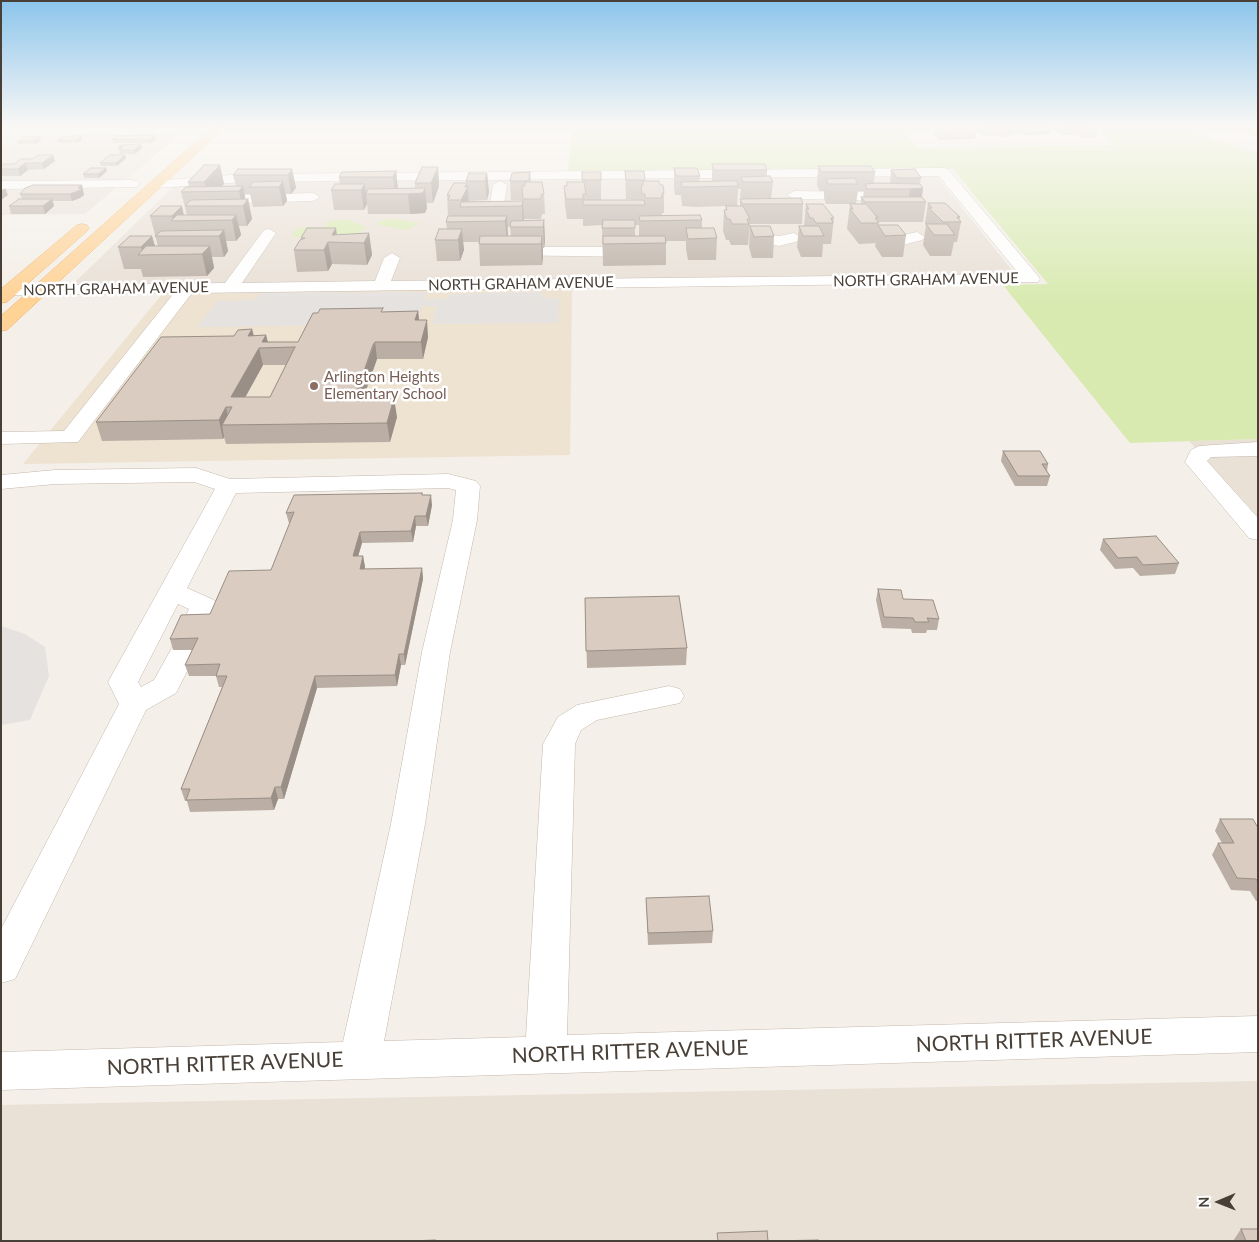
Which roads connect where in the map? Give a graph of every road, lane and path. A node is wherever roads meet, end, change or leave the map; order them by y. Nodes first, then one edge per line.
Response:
1 (130, 186) edge
2 (155, 186) edge
3 (321, 186) edge
4 (497, 186) edge
5 (788, 186) edge
6 (955, 186) edge
7 (118, 197) dead end
8 (867, 197) edge
9 (234, 200) edge
10 (311, 201) junction
11 (329, 201) dead end
12 (497, 204) edge
13 (96, 216) dead end
14 (269, 233) dead end
15 (884, 237) edge
16 (761, 238) edge
17 (794, 238) edge
18 (778, 241) junction
19 (574, 248) junction
20 (497, 249) edge
21 (650, 249) edge
22 (912, 254) dead end
23 (392, 258) dead end
24 (786, 260) dead end
25 (574, 284) junction
26 (381, 286) junction
27 (230, 287) junction
28 (187, 288) junction
29 (42, 290) junction
30 (6, 294) edge
31 (1, 326) edge
32 (1, 438) edge
33 (1258, 449) edge
34 (1, 482) edge
35 (228, 486) junction
36 (1258, 533) edge
37 (172, 591) junction
38 (668, 696) dead end
39 (134, 704) junction
40 (1, 967) edge
41 (1258, 1034) edge
42 (546, 1055) junction
43 (360, 1060) junction
44 (1, 1071) edge

1 - 7 main road
2 - 29 main road
3 - 10 street
4 - 12 street
5 - 8 street
6 - 25 street, NORTH GRAHAM AVENUE
9 - 10 street
10 - 11 street
13 - 30 main road
14 - 27 street
15 - 22 street
16 - 18 street
17 - 18 street
18 - 24 street
19 - 20 street
19 - 21 street
19 - 25 street
23 - 26 street
25 - 26 street, NORTH GRAHAM AVENUE
26 - 27 street, NORTH GRAHAM AVENUE
27 - 28 street, NORTH GRAHAM AVENUE
28 - 29 street, NORTH GRAHAM AVENUE
28 - 32 street
29 - 30 street, NORTH GRAHAM AVENUE
29 - 31 main road
33 - 36 street
34 - 35 street
35 - 37 street
35 - 43 street
37 - 39 street
37 - 39 street
38 - 42 street
39 - 40 street
41 - 42 street, NORTH RITTER AVENUE
42 - 43 street, NORTH RITTER AVENUE
43 - 44 street, NORTH RITTER AVENUE

